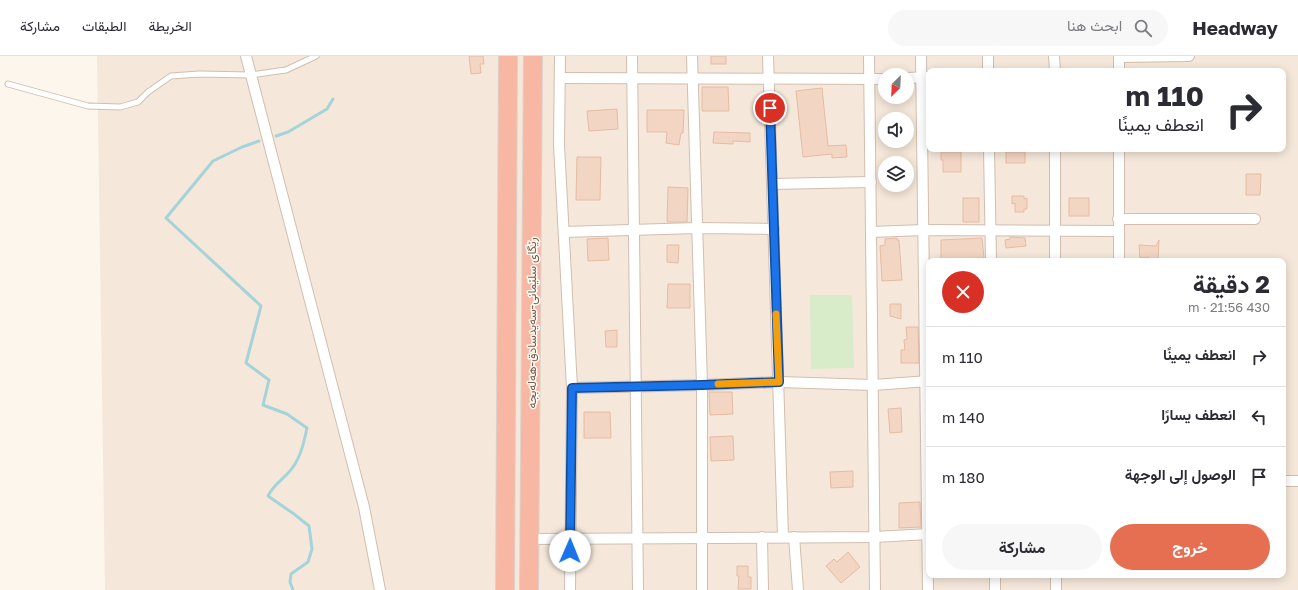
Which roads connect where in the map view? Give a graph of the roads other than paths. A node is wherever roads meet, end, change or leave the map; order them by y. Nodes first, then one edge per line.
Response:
1 (246, 56) edge
2 (316, 56) edge
3 (508, 56) edge
4 (533, 56) edge
5 (560, 56) edge
6 (632, 56) edge
7 (692, 56) edge
8 (768, 56) edge
9 (870, 56) edge
10 (921, 56) edge
11 (988, 56) edge
12 (1054, 56) edge
13 (1119, 56) edge
14 (1189, 56) edge
15 (988, 68) edge
16 (1055, 68) edge
17 (1120, 68) edge
18 (251, 75) junction
19 (560, 78) junction
20 (632, 78) junction
21 (692, 78) junction
22 (769, 78) junction
23 (914, 78) edge
24 (926, 78) edge
25 (878, 79) edge
26 (870, 80) junction
27 (8, 84) dead end
28 (990, 152) edge
29 (1055, 152) edge
30 (1119, 152) edge
31 (871, 182) junction
32 (772, 184) junction
33 (1118, 219) junction
34 (1255, 219) dead end
35 (697, 228) junction
36 (774, 229) junction
37 (634, 230) junction
38 (924, 230) junction
39 (991, 231) junction
40 (1055, 231) junction
41 (1118, 231) junction
42 (564, 232) junction
43 (872, 232) junction
44 (991, 258) edge
45 (1056, 258) edge
46 (1119, 258) edge
47 (926, 331) edge
48 (506, 351) junction
49 (531, 353) junction
50 (926, 381) edge
51 (779, 382) junction
52 (702, 385) junction
53 (873, 385) junction
54 (636, 387) junction
55 (572, 388) junction
56 (1298, 481) edge
57 (1286, 482) edge
58 (926, 534) edge
59 (762, 537) junction
60 (782, 537) junction
61 (794, 537) junction
62 (874, 537) junction
63 (570, 538) junction
64 (638, 538) junction
65 (702, 538) junction
66 (530, 539) junction
67 (928, 578) edge
68 (995, 578) edge
69 (1056, 578) edge
70 (380, 590) edge
71 (505, 590) edge
72 (529, 590) edge
73 (570, 590) edge
74 (638, 590) edge
75 (702, 590) edge
76 (763, 590) edge
77 (798, 590) edge
78 (875, 590) edge
79 (928, 590) edge
80 (996, 590) edge
81 (1056, 590) edge

1 - 18 street
2 - 18 lane
3 - 48 highway, رێگای سلێمانی-سەیدسادق-هەلەبجە
4 - 49 highway, رێگای سلێمانی-سەیدسادق-هەلەبجە
5 - 19 street
6 - 20 street
7 - 21 street
8 - 22 street
9 - 26 street
10 - 24 street
11 - 15 street
12 - 16 street
13 - 14 street
13 - 17 street
18 - 27 lane
18 - 70 street
19 - 20 street
19 - 42 street
20 - 21 street
20 - 37 street
21 - 22 street
21 - 35 street
22 - 26 street
22 - 32 street
23 - 24 street
24 - 38 street
25 - 26 street
26 - 31 street
28 - 39 street
29 - 40 street
30 - 33 street
31 - 32 street
31 - 43 street
32 - 36 street
33 - 34 street
33 - 41 street
35 - 36 street
35 - 37 street
35 - 52 street
36 - 51 street
37 - 42 street
37 - 54 street
38 - 39 street
38 - 43 street
38 - 47 street
39 - 40 street
39 - 44 street
40 - 41 street
40 - 45 street
41 - 46 street
42 - 55 street
43 - 53 street
48 - 49 highway
48 - 71 highway, رێگای سلێمانی-سەیدسادق-هەلەبجە
49 - 66 highway, رێگای سلێمانی-سەیدسادق-هەلەبجە
50 - 53 street
51 - 52 street
51 - 53 street
51 - 60 street
52 - 54 street
52 - 65 street
53 - 62 street
54 - 55 street
54 - 64 street
55 - 63 street
56 - 57 street
58 - 62 street
59 - 60 street
59 - 65 street
59 - 76 street
60 - 61 street
61 - 62 street
61 - 77 street
62 - 78 street
63 - 64 street
63 - 66 street
63 - 73 street
64 - 65 street
64 - 74 street
65 - 75 street
66 - 72 highway, رێگای سلێمانی-سەیدسادق-هەلەبجە
67 - 79 street
68 - 80 street
69 - 81 street

